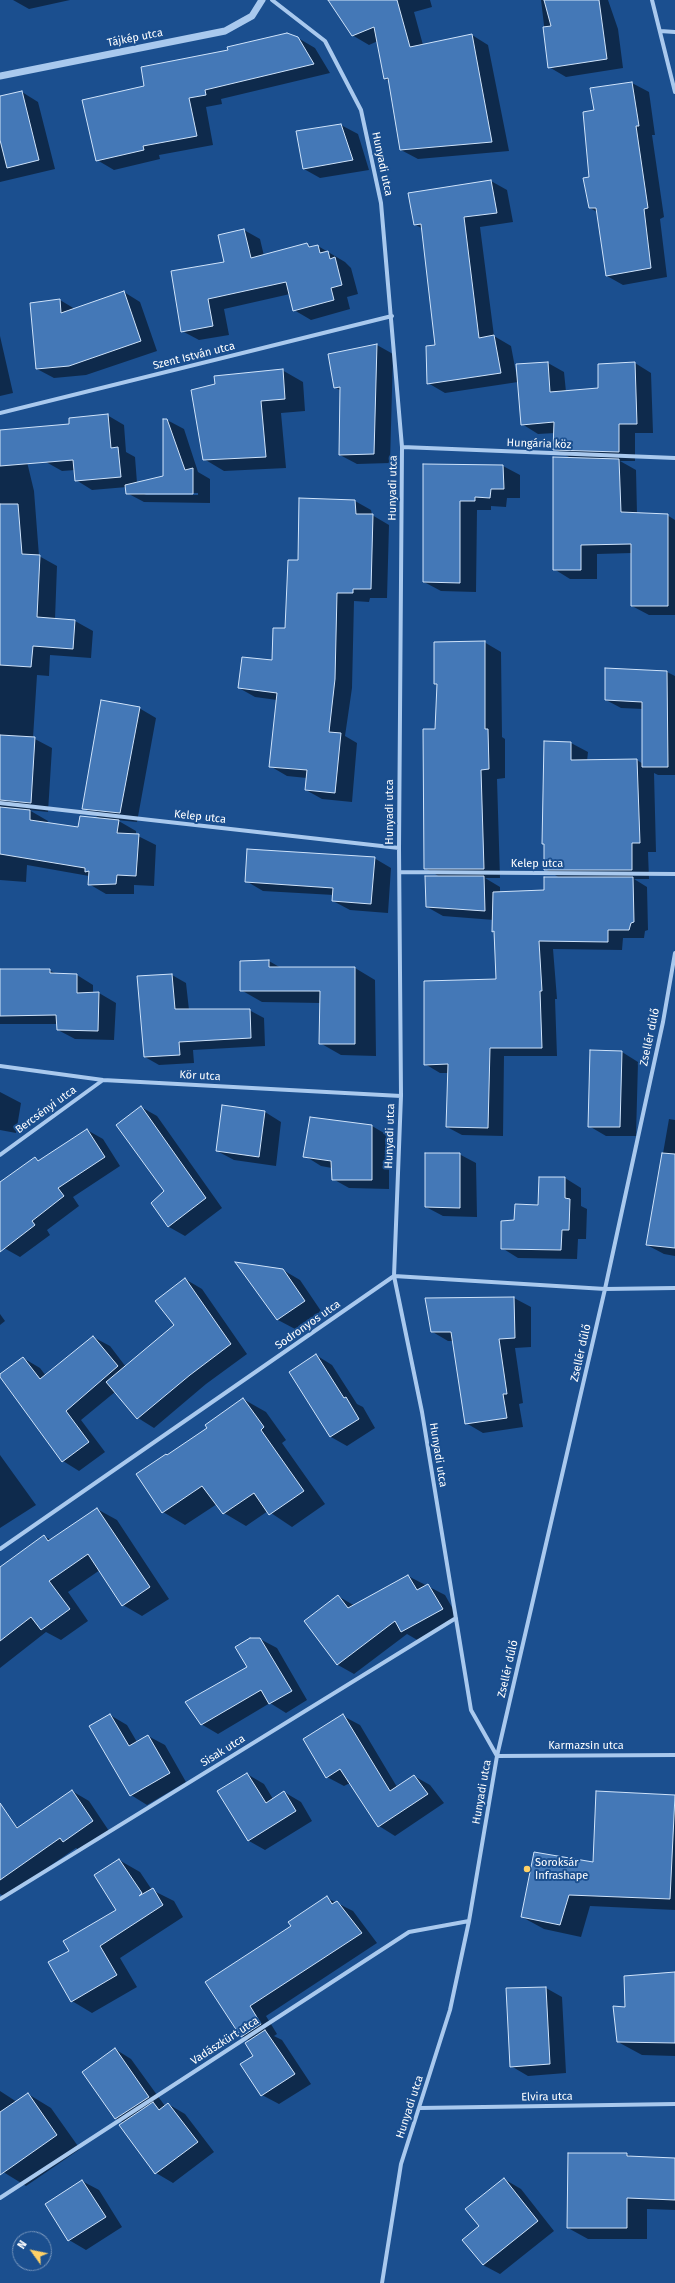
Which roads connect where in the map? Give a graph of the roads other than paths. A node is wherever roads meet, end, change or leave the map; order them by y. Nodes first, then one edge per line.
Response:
1 (262, 0) edge
2 (272, 0) edge
3 (652, 0) edge
4 (660, 31) junction
5 (675, 32) edge
6 (0, 76) edge
7 (675, 92) edge
8 (392, 316) junction
9 (0, 413) edge
10 (402, 448) junction
11 (675, 458) edge
12 (0, 803) edge
13 (399, 848) junction
14 (400, 872) junction
15 (675, 874) edge
16 (675, 953) edge
17 (0, 1066) edge
18 (103, 1080) junction
19 (401, 1096) junction
20 (0, 1155) edge
21 (394, 1276) junction
22 (675, 1288) edge
23 (605, 1289) junction
24 (0, 1549) edge
25 (456, 1618) junction
26 (675, 1755) edge
27 (497, 1756) junction
28 (0, 1899) edge
29 (469, 1921) junction
30 (675, 2104) edge
31 (420, 2108) junction
32 (0, 2198) edge
33 (382, 2283) edge

1 - 6 street, Tájkép utca
2 - 8 street, Hunyadi utca
3 - 4 street
4 - 5 street
4 - 7 street
8 - 9 street, Szent István utca
8 - 10 street, Hunyadi utca
10 - 11 street, Hungária köz
10 - 13 street, Hunyadi utca
12 - 13 street, Kelep utca
13 - 14 street, Hunyadi utca
14 - 15 street, Kelep utca
14 - 19 street, Hunyadi utca
16 - 23 street, Zsellér dűlő
17 - 18 street, Kör utca
18 - 19 street, Kör utca
18 - 20 street, Bercsényi utca
19 - 21 street, Hunyadi utca
21 - 23 street
21 - 24 street, Sodronyos utca
21 - 25 street, Hunyadi utca
22 - 23 street
23 - 27 street, Zsellér dűlő
25 - 27 street, Hunyadi utca
25 - 28 street, Sisak utca
26 - 27 street, Karmazsin utca
27 - 29 street, Hunyadi utca
29 - 31 street, Hunyadi utca
29 - 32 street, Vadászkürt utca
30 - 31 street, Elvira utca
31 - 33 street, Hunyadi utca

